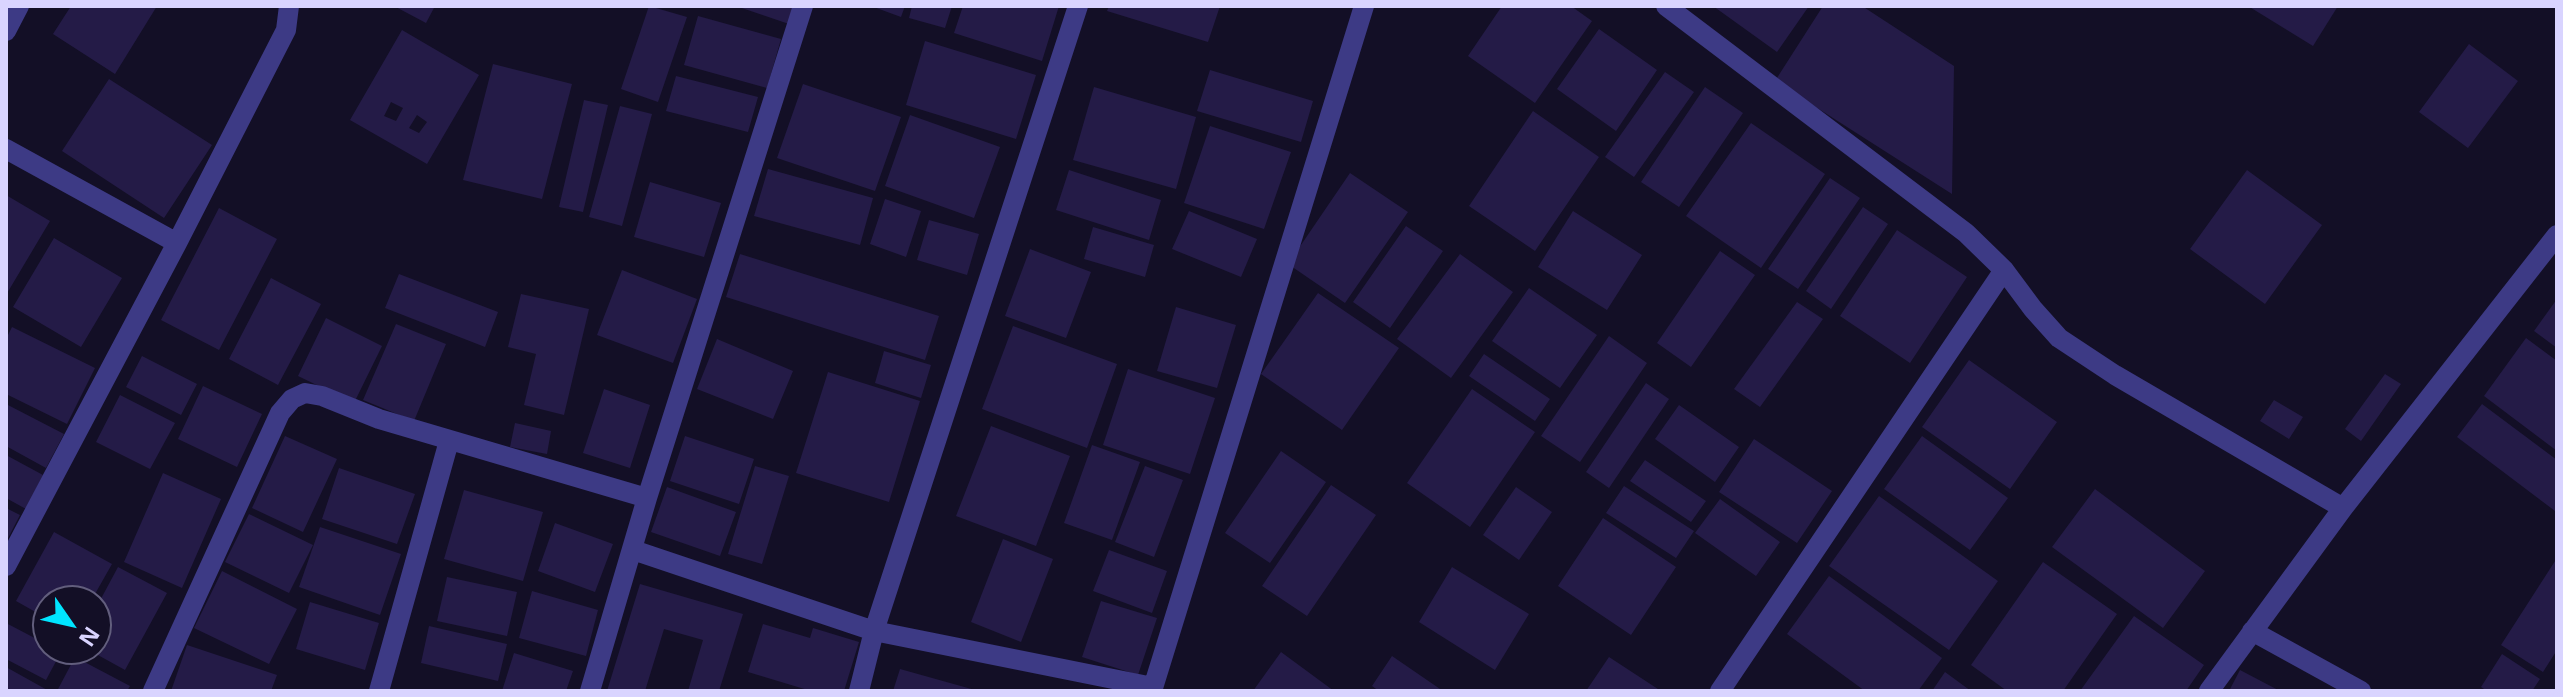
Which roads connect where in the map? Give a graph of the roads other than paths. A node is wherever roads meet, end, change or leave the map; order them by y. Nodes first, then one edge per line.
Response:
1 (19, 6) edge
2 (289, 6) edge
3 (803, 6) edge
4 (1078, 6) edge
5 (1364, 6) edge
6 (1666, 6) edge
7 (6, 31) edge
8 (6, 149) edge
9 (2557, 235) edge
10 (177, 243) junction
11 (2004, 270) junction
12 (449, 441) junction
13 (647, 498) junction
14 (2343, 508) junction
15 (633, 550) junction
16 (6, 566) edge
17 (874, 631) junction
18 (2252, 631) junction
19 (1152, 689) edge
20 (153, 691) edge
21 (379, 691) edge
22 (590, 691) edge
23 (859, 691) edge
24 (1720, 691) edge
25 (2209, 691) edge
26 (2361, 691) edge

1 - 7 street
2 - 10 street
3 - 13 street
4 - 17 street
5 - 19 street
6 - 11 street
8 - 10 street
9 - 14 street
10 - 16 street
11 - 14 street
11 - 24 street
12 - 13 street
12 - 20 street
12 - 21 street
13 - 15 street
14 - 18 street
15 - 17 street
15 - 22 street
17 - 19 street
17 - 23 street
18 - 25 street
18 - 26 street

